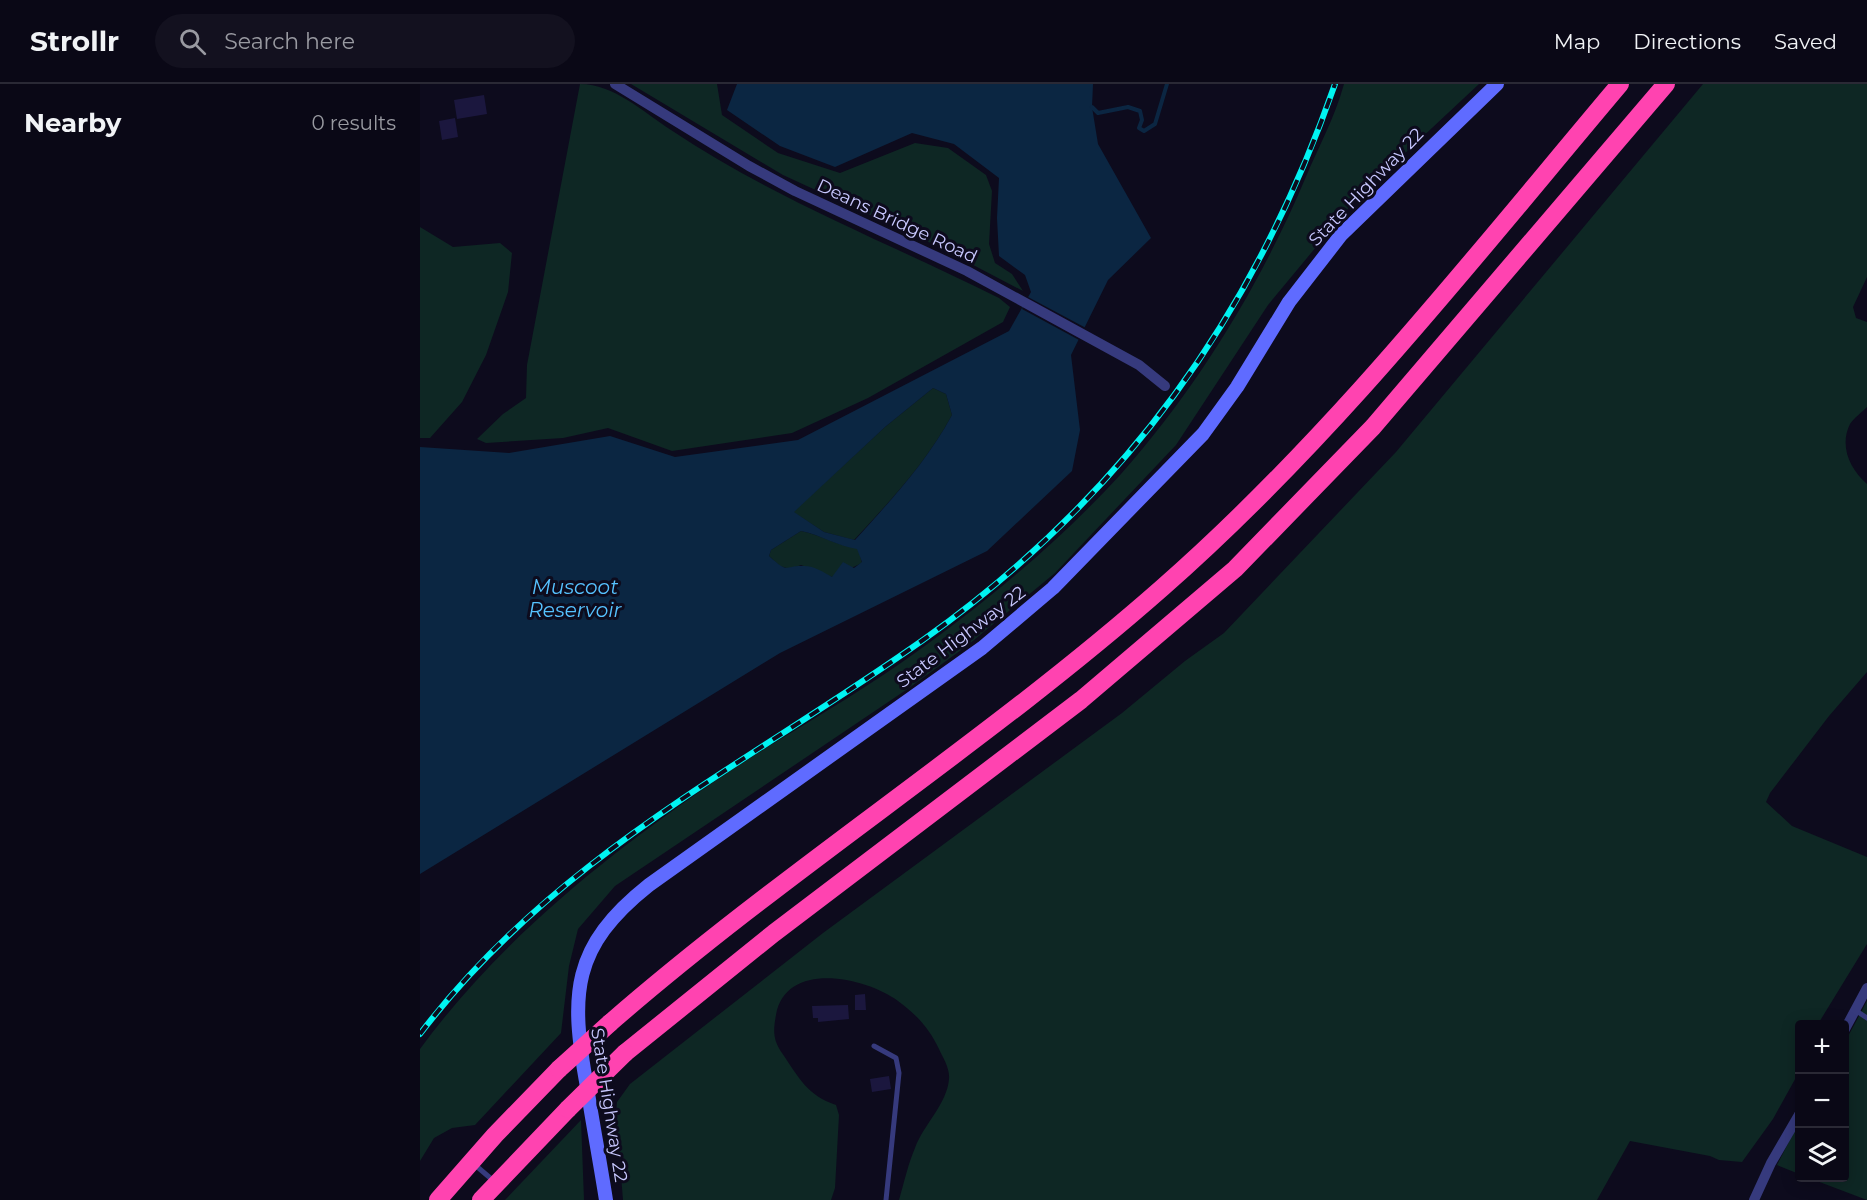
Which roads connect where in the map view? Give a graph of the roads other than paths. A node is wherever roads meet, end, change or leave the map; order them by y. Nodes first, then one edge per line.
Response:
1 (615, 84) edge
2 (1497, 84) edge
3 (1620, 84) edge
4 (1666, 84) edge
5 (1165, 386) dead end
6 (1867, 988) edge
7 (1856, 1010) junction
8 (1867, 1018) edge
9 (1849, 1023) edge
10 (874, 1046) dead end
11 (1795, 1122) edge
12 (472, 1161) junction
13 (496, 1183) junction
14 (438, 1200) edge
15 (481, 1200) edge
16 (606, 1200) edge
17 (886, 1200) edge
18 (1754, 1200) edge

1 - 5 street, Deans Bridge Road
2 - 16 main road, State Highway 22
3 - 12 highway, bridge
4 - 13 highway, bridge
6 - 7 street
7 - 8 lane
7 - 9 street
10 - 17 lane
11 - 18 street
12 - 13 lane
12 - 14 highway
13 - 15 highway

